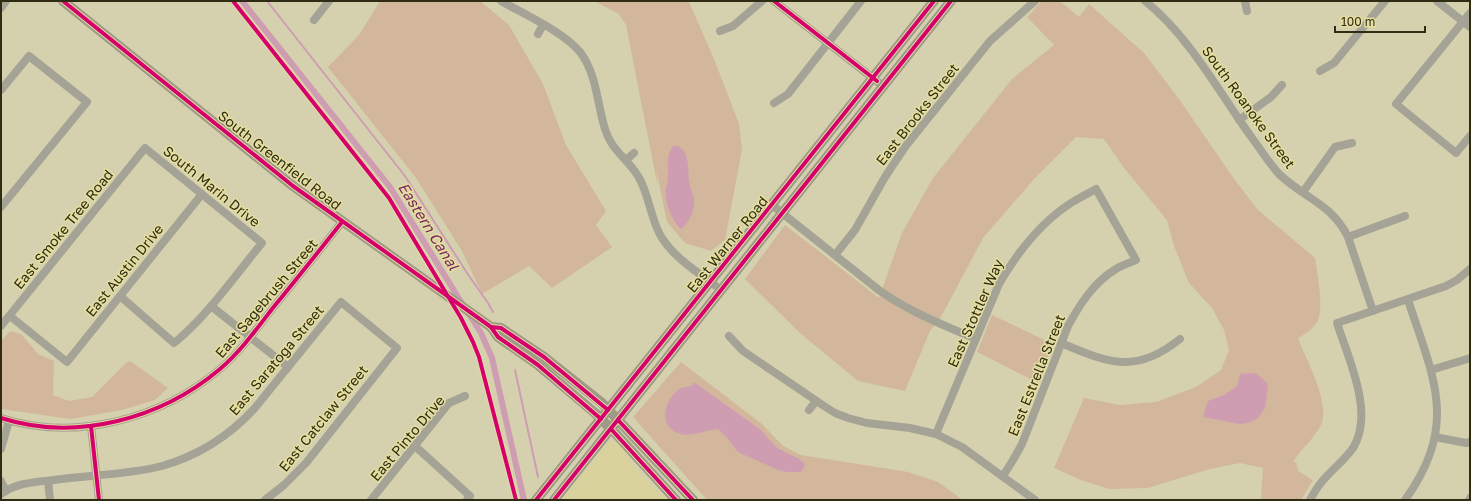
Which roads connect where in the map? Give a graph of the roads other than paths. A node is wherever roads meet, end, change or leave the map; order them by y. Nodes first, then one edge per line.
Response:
1 (6, 1) edge
2 (63, 1) edge
3 (329, 1) edge
4 (501, 1) edge
5 (762, 1) edge
6 (774, 1) edge
7 (861, 1) edge
8 (934, 1) edge
9 (951, 1) edge
10 (1035, 1) edge
11 (1145, 1) edge
12 (1245, 1) edge
13 (1437, 1) edge
14 (1380, 3) edge
15 (1, 8) edge
16 (1247, 11) dead end
17 (1470, 14) edge
18 (314, 20) dead end
19 (543, 25) junction
20 (1467, 25) edge
21 (720, 31) dead end
22 (538, 34) dead end
23 (828, 44) junction
24 (1320, 71) dead end
25 (873, 78) junction
26 (884, 86) junction
27 (1282, 86) dead end
28 (1, 90) edge
29 (774, 103) dead end
30 (1239, 120) junction
31 (1470, 136) edge
32 (1352, 143) dead end
33 (145, 148) joint
34 (634, 153) dead end
35 (626, 160) junction
36 (1303, 192) junction
37 (202, 194) junction
38 (772, 205) junction
39 (1, 207) edge
40 (783, 214) junction
41 (1405, 216) dead end
42 (342, 222) junction
43 (1348, 237) junction
44 (835, 255) junction
45 (1136, 260) joint
46 (1470, 269) edge
47 (711, 282) junction
48 (721, 290) junction
49 (120, 296) junction
50 (1408, 300) junction
51 (211, 306) junction
52 (1373, 311) junction
53 (10, 316) junction
54 (1, 326) edge
55 (491, 327) junction
56 (729, 336) dead end
57 (250, 337) junction
58 (976, 339) junction
59 (1180, 340) dead end
60 (1061, 343) junction
61 (397, 348) joint
62 (1470, 358) edge
63 (288, 367) junction
64 (1431, 370) junction
65 (465, 396) dead end
66 (816, 401) junction
67 (608, 410) junction
68 (808, 410) dead end
69 (5, 419) edge
70 (601, 419) junction
71 (618, 420) junction
72 (91, 426) junction
73 (611, 429) junction
74 (936, 434) junction
75 (1435, 437) junction
76 (1470, 442) edge
77 (415, 446) junction
78 (1, 449) edge
79 (97, 475) junction
80 (1003, 476) junction
81 (1, 481) edge
82 (48, 481) junction
83 (3, 493) edge
84 (468, 498) edge
85 (50, 500) edge
86 (99, 500) edge
87 (265, 500) edge
88 (371, 500) edge
89 (536, 500) edge
90 (554, 500) edge
91 (676, 500) edge
92 (693, 500) edge
93 (1035, 500) edge
94 (1310, 500) edge
95 (1405, 500) edge

1 - 15 street
2 - 42 main road, South Greenfield Road
3 - 18 street
4 - 19 street
5 - 21 street
6 - 23 street
7 - 23 street
8 - 25 main road, East Warner Road
9 - 26 main road, East Warner Road
10 - 44 street, East Brooks Street
11 - 30 street, South Roanoke Street
12 - 16 street
13 - 20 street
14 - 24 street
17 - 20 street
19 - 22 street
19 - 35 street
20 - 31 street
23 - 25 street
23 - 29 street
25 - 26 street
25 - 38 main road, East Warner Road
26 - 40 main road, East Warner Road
27 - 30 street
28 - 39 street
30 - 36 street, South Roanoke Street
32 - 36 street
33 - 37 street, South Marin Drive
33 - 53 street, East Smoke Tree Road
34 - 35 street
35 - 47 street
36 - 43 street, South Roanoke Street
37 - 49 street, East Austin Drive
37 - 51 street, South Marin Drive
38 - 40 street
38 - 47 main road, East Warner Road
40 - 44 street
40 - 48 main road, East Warner Road
41 - 43 street
42 - 55 main road, South Greenfield Road
42 - 57 street, East Sagebrush Street
43 - 52 street, South Roanoke Street
44 - 58 street
45 - 58 street, East Stottler Way
45 - 60 street, East Estrella Street
46 - 50 street
47 - 48 street
47 - 67 main road, East Warner Road
48 - 71 main road, East Warner Road
49 - 51 street
49 - 53 street, East Austin Drive
50 - 52 street
50 - 64 street
51 - 57 street
52 - 94 street
53 - 54 street, East Smoke Tree Road
55 - 67 main road, South Greenfield Road
55 - 70 main road, South Greenfield Road
56 - 66 street
57 - 63 street
57 - 72 street, East Sagebrush Street
58 - 74 street, East Stottler Way
59 - 60 street
60 - 80 street, East Estrella Street
61 - 63 street, East Saratoga Street
61 - 87 street, East Catclaw Street
62 - 64 street
63 - 79 street, East Saratoga Street
64 - 75 street
65 - 77 street, East Pinto Drive
66 - 68 street
66 - 74 street
67 - 70 main road, East Warner Road
67 - 71 main road, South Greenfield Road
69 - 72 street, East Sagebrush Street
69 - 78 street
70 - 73 main road, South Greenfield Road
70 - 89 main road, East Warner Road
71 - 73 main road, East Warner Road
71 - 92 main road, South Greenfield Road
72 - 79 street
73 - 90 main road, East Warner Road
73 - 91 main road, South Greenfield Road
74 - 80 street
75 - 76 street
75 - 95 street
77 - 84 street
77 - 88 street, East Pinto Drive
79 - 82 street, East Saratoga Street
79 - 86 street
80 - 93 street
81 - 83 street
82 - 83 street, East Saratoga Street
82 - 85 street

